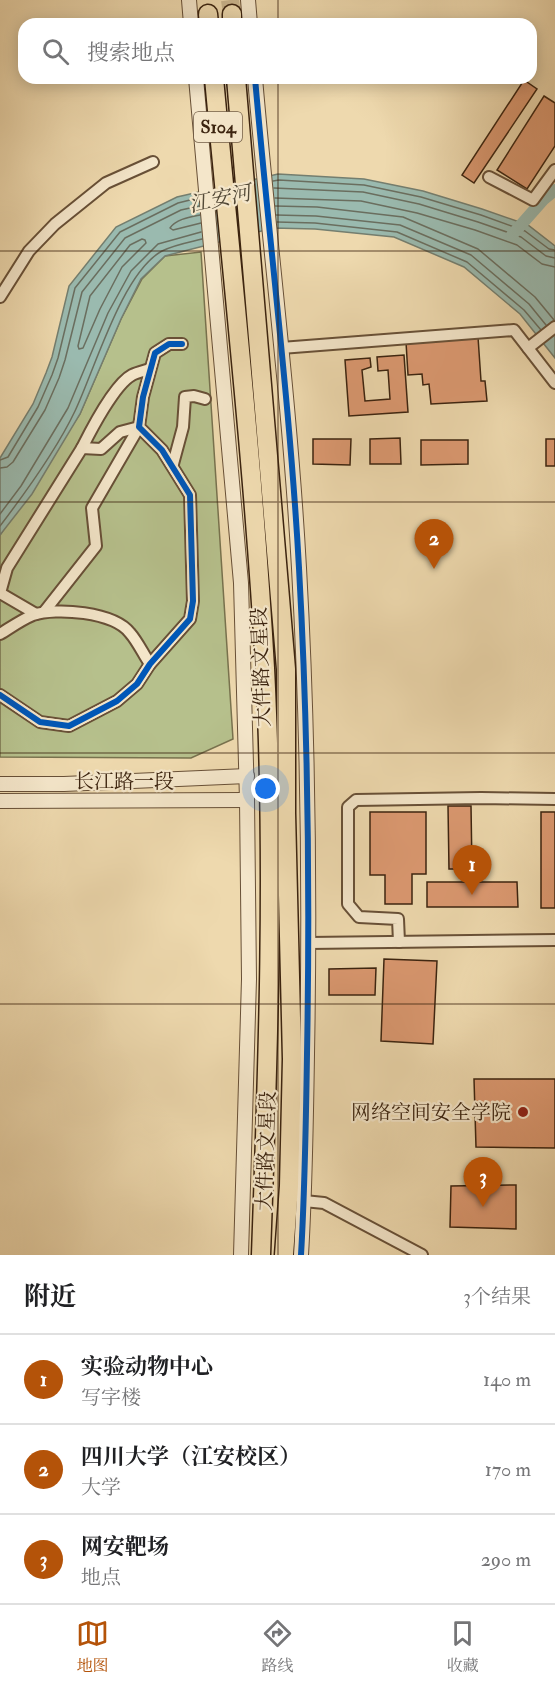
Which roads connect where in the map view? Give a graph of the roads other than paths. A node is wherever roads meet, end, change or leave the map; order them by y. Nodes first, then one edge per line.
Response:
1 (189, 0) edge
2 (248, 0) edge
3 (190, 18) edge
4 (250, 18) edge
5 (196, 84) edge
6 (215, 84) edge
7 (236, 84) edge
8 (255, 84) edge
9 (153, 162) dead end
10 (555, 170) edge
11 (489, 177) dead end
12 (0, 297) edge
13 (555, 327) edge
14 (182, 344) dead end
15 (281, 348) junction
16 (528, 348) junction
17 (150, 369) junction
18 (555, 383) edge
19 (206, 399) dead end
20 (139, 427) junction
21 (82, 448) junction
22 (173, 464) junction
23 (40, 613) junction
24 (0, 634) edge
25 (150, 664) junction
26 (0, 695) edge
27 (247, 776) junction
28 (0, 784) edge
29 (555, 799) edge
30 (248, 800) junction
31 (0, 801) edge
32 (555, 940) edge
33 (399, 942) junction
34 (309, 943) junction
35 (304, 1201) junction
36 (241, 1255) edge
37 (261, 1255) edge
38 (284, 1255) edge
39 (300, 1255) edge
40 (422, 1255) edge

1 - 3 street
2 - 4 street
5 - 27 street
6 - 37 main road, 大件路文星段 / S104
7 - 38 main road, 大件路文星段 / S104
8 - 15 street
9 - 12 street
10 - 11 street
13 - 16 street
14 - 17 street
15 - 16 street
15 - 34 street
16 - 18 street
17 - 20 street
17 - 21 street
19 - 22 street
20 - 21 street
20 - 22 street
20 - 23 street
21 - 23 street
22 - 25 street
23 - 24 street
23 - 25 street
25 - 26 street
27 - 28 street, 长江路一段
27 - 30 street
29 - 33 street
30 - 31 street, 长江路一段
30 - 36 street
32 - 33 street
33 - 34 street
34 - 35 street
35 - 39 street
35 - 40 street

